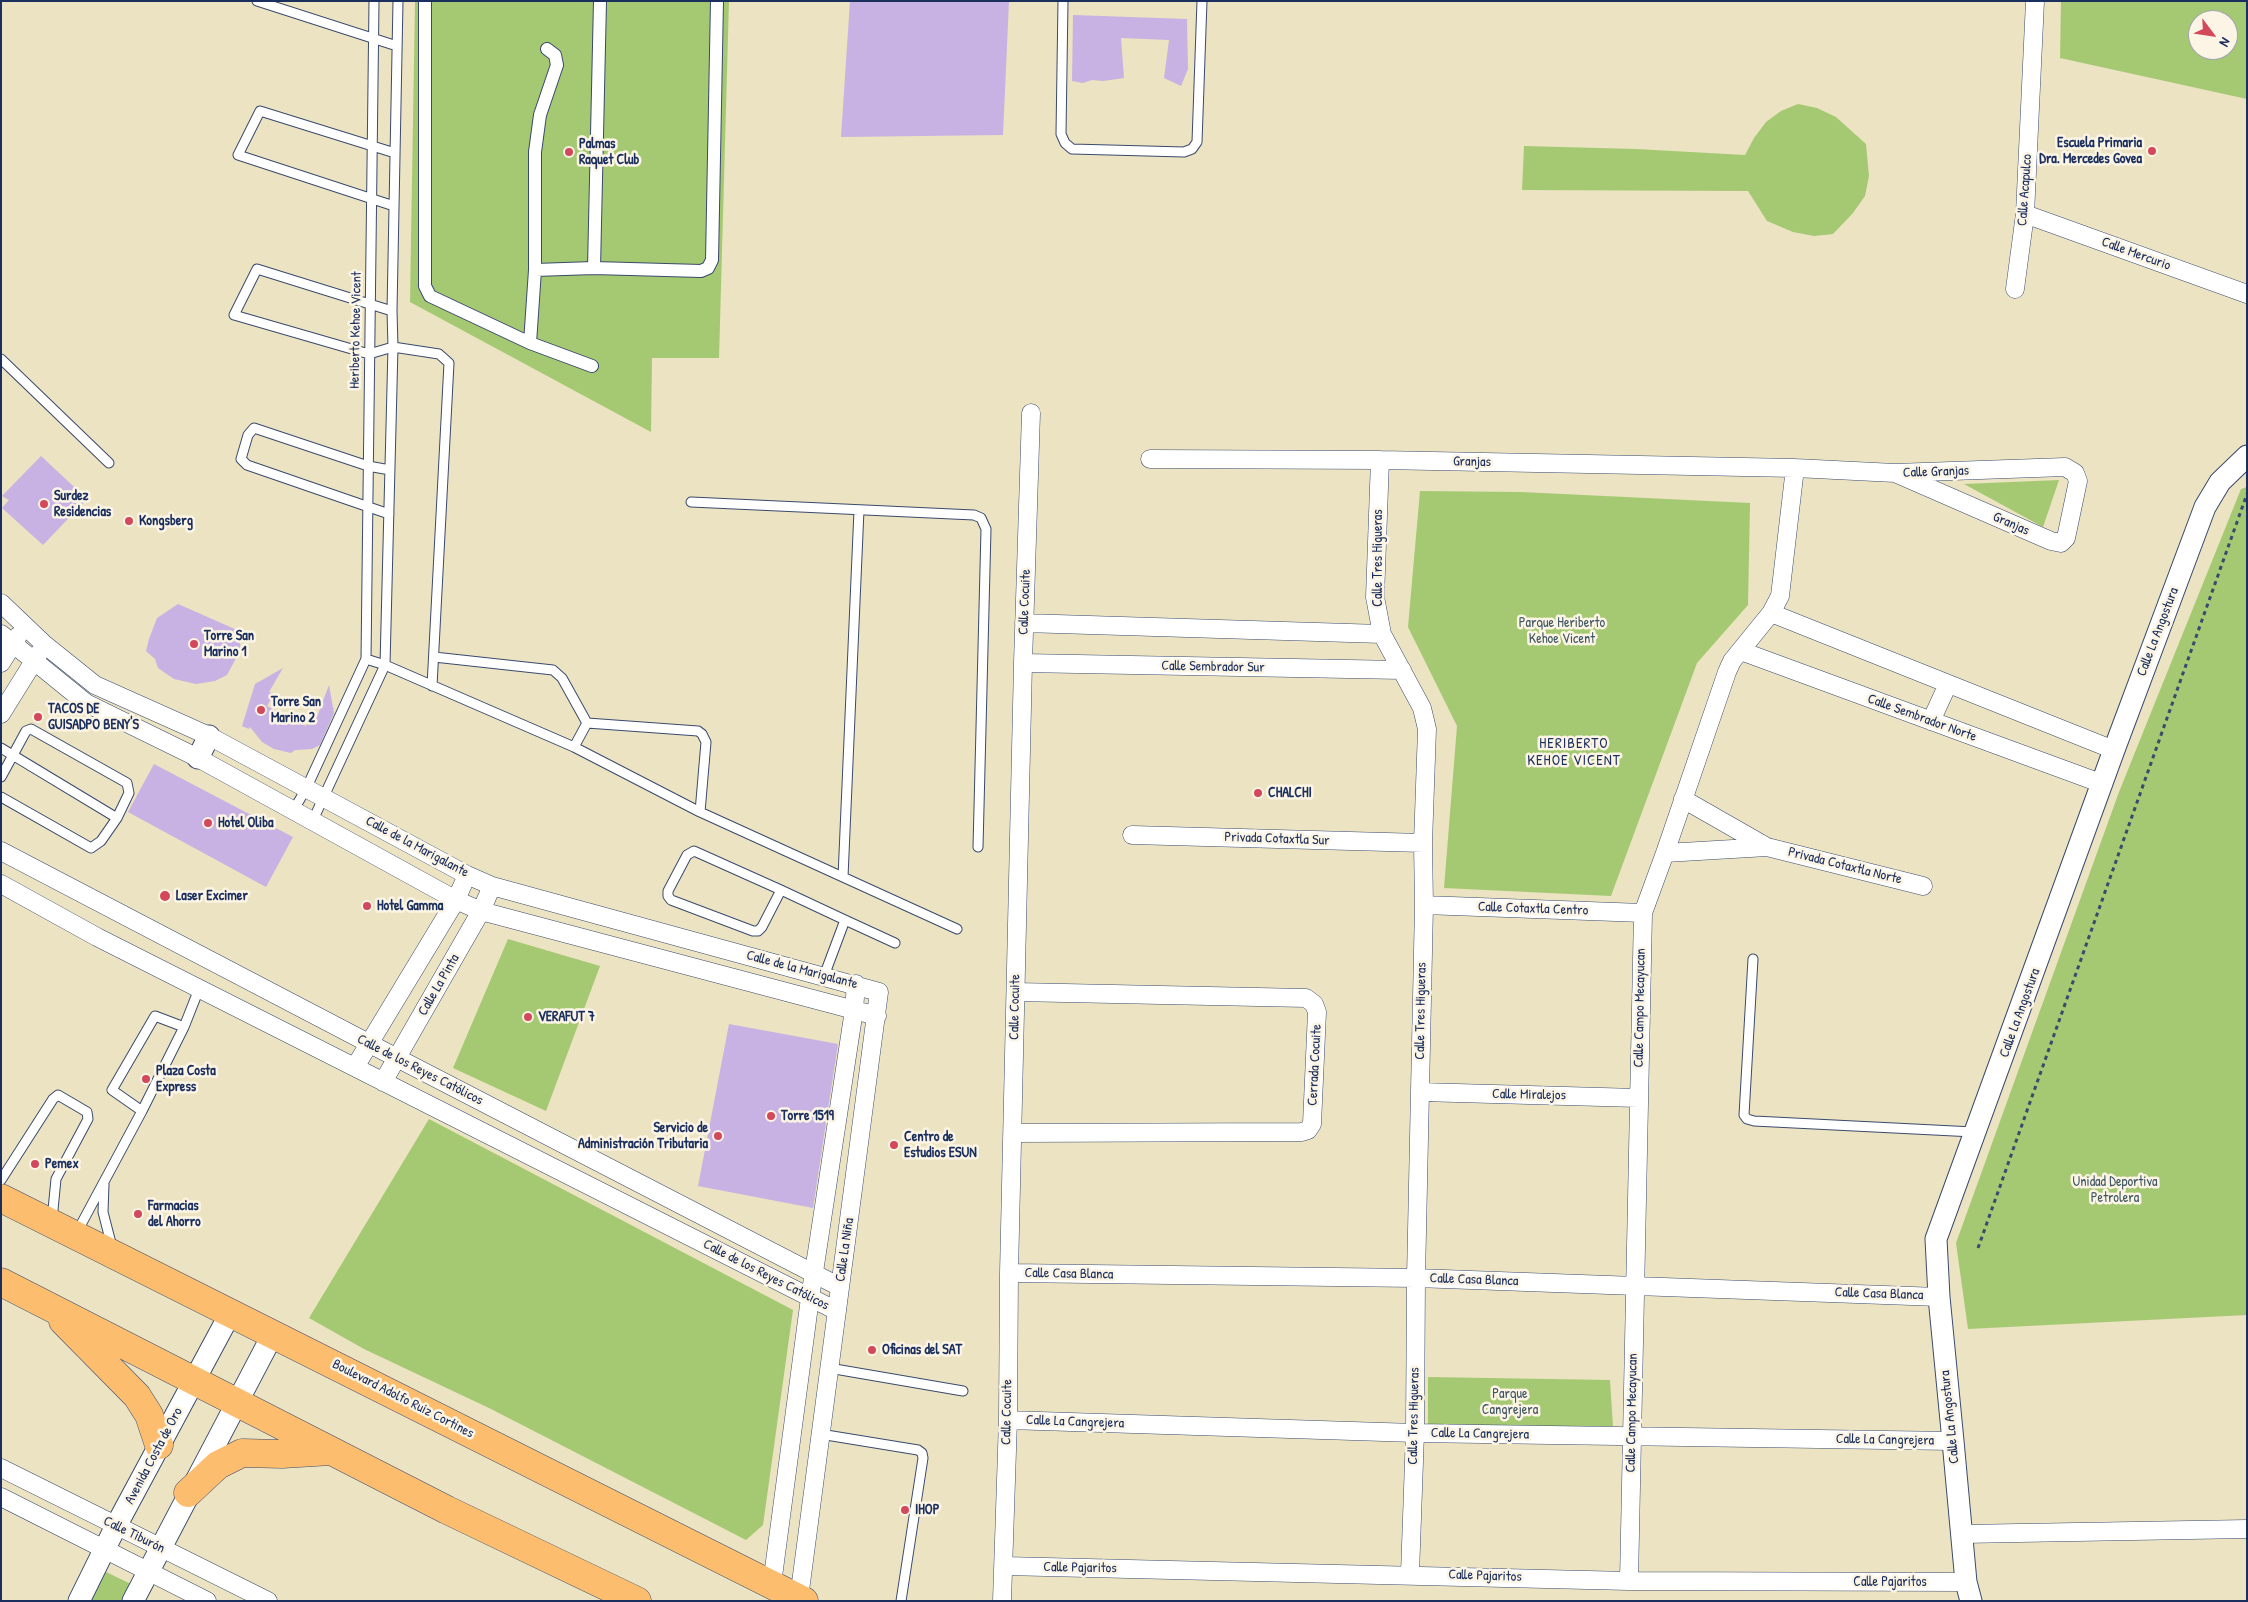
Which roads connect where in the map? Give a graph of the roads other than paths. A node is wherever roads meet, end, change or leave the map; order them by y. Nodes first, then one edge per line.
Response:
1 (257, 1) edge
2 (374, 1) edge
3 (398, 1) edge
4 (425, 1) edge
5 (600, 1) edge
6 (718, 1) edge
7 (1063, 1) edge
8 (1202, 1) edge
9 (2035, 1) edge
10 (373, 39) junction
11 (397, 46) junction
12 (547, 49) dead end
13 (372, 147) junction
14 (395, 153) junction
15 (371, 198) junction
16 (394, 206) junction
17 (2024, 214) junction
18 (594, 268) junction
19 (535, 270) junction
20 (2015, 289) dead end
21 (2247, 294) edge
22 (370, 304) junction
23 (392, 311) junction
24 (530, 343) junction
25 (394, 347) junction
26 (369, 354) junction
27 (1, 359) edge
28 (592, 366) dead end
29 (1031, 413) dead end
30 (2247, 456) edge
31 (1150, 459) dead end
32 (1380, 460) junction
33 (109, 463) dead end
34 (368, 466) junction
35 (1795, 468) junction
36 (390, 470) junction
37 (1895, 473) junction
38 (2075, 473) joint
39 (690, 502) dead end
40 (368, 508) junction
41 (858, 510) junction
42 (389, 514) junction
43 (1, 603) edge
44 (1771, 613) junction
45 (1024, 623) junction
46 (25, 625) junction
47 (1382, 634) junction
48 (7, 639) edge
49 (44, 644) junction
50 (1741, 651) junction
51 (434, 657) junction
52 (366, 660) junction
53 (33, 662) junction
54 (1, 663) edge
55 (1023, 663) junction
56 (385, 665) junction
57 (1402, 670) junction
58 (1948, 684) junction
59 (432, 686) junction
60 (1, 714) edge
61 (1931, 721) junction
62 (587, 723) junction
63 (208, 736) junction
64 (574, 747) junction
65 (1, 748) edge
66 (2114, 750) junction
67 (14, 755) junction
68 (198, 758) junction
69 (1, 777) edge
70 (2102, 784) junction
71 (306, 789) junction
72 (1, 796) edge
73 (323, 796) junction
74 (1683, 799) junction
75 (293, 811) junction
76 (700, 812) junction
77 (117, 818) junction
78 (313, 820) junction
79 (1132, 835) dead end
80 (1423, 843) junction
81 (1767, 846) junction
82 (978, 847) dead end
83 (1, 851) edge
84 (1666, 853) junction
85 (467, 875) junction
86 (843, 878) junction
87 (1, 884) edge
88 (492, 886) junction
89 (1923, 886) dead end
90 (781, 890) junction
91 (456, 900) junction
92 (1424, 905) junction
93 (481, 911) junction
94 (1643, 913) junction
95 (845, 920) junction
96 (957, 929) dead end
97 (896, 943) dead end
98 (1753, 959) dead end
99 (824, 976) junction
100 (856, 984) junction
101 (199, 988) junction
102 (879, 992) joint
103 (1016, 992) junction
104 (854, 1010) junction
105 (877, 1016) junction
106 (184, 1027) junction
107 (370, 1044) junction
108 (397, 1058) junction
109 (355, 1067) junction
110 (383, 1082) junction
111 (1420, 1092) junction
112 (1638, 1098) junction
113 (142, 1111) junction
114 (1976, 1132) junction
115 (1013, 1133) junction
116 (1, 1180) edge
117 (104, 1181) junction
118 (1, 1198) edge
119 (52, 1223) junction
120 (76, 1235) junction
121 (114, 1254) junction
122 (815, 1272) junction
123 (1009, 1273) junction
124 (1416, 1278) junction
125 (1, 1282) edge
126 (1634, 1285) junction
127 (840, 1287) junction
128 (1939, 1297) junction
129 (810, 1298) junction
130 (48, 1306) junction
131 (837, 1311) junction
132 (231, 1312) junction
133 (273, 1334) junction
134 (829, 1368) junction
135 (194, 1380) junction
136 (963, 1391) dead end
137 (237, 1401) junction
138 (1008, 1420) junction
139 (1415, 1433) junction
140 (820, 1434) junction
141 (1632, 1438) junction
142 (1953, 1441) junction
143 (159, 1445) junction
144 (331, 1450) junction
145 (1, 1468) edge
146 (188, 1493) junction
147 (1, 1496) edge
148 (116, 1526) junction
149 (2247, 1529) edge
150 (1962, 1534) junction
151 (160, 1548) junction
152 (106, 1549) junction
153 (1004, 1566) junction
154 (148, 1572) junction
155 (1410, 1574) junction
156 (1629, 1581) junction
157 (772, 1584) junction
158 (1969, 1591) edge
159 (801, 1600) edge
160 (79, 1601) edge
161 (133, 1601) edge
162 (207, 1601) edge
163 (268, 1601) edge
164 (637, 1601) edge
165 (901, 1601) edge
166 (1002, 1601) edge

1 - 10 lane
2 - 10 lane, Heriberto Kehoe Vicent
3 - 11 lane
4 - 24 street
5 - 18 street
6 - 18 street
7 - 8 lane
9 - 17 street, Calle Acapulco
10 - 11 lane
10 - 13 lane, Heriberto Kehoe Vicent
11 - 14 lane
12 - 19 street
13 - 14 lane
13 - 15 lane, Heriberto Kehoe Vicent
13 - 15 lane
14 - 16 lane
15 - 16 lane
15 - 22 lane, Heriberto Kehoe Vicent
16 - 23 lane
17 - 20 street, Calle Acapulco
17 - 21 street, Calle Mercurio
18 - 19 street
19 - 24 street
22 - 23 lane
22 - 26 lane, Heriberto Kehoe Vicent
22 - 26 lane
23 - 25 lane
24 - 28 street
25 - 26 lane
25 - 36 lane
25 - 51 lane
26 - 34 lane, Heriberto Kehoe Vicent
27 - 33 lane
29 - 45 street, Calle Cocuite
30 - 66 street, Calle La Angostura
31 - 32 street, Granjas
32 - 35 street, Granjas
32 - 47 street, Calle Tres Higueras
34 - 36 lane
34 - 40 lane, Heriberto Kehoe Vicent
34 - 40 lane
35 - 37 street, Calle Granjas
35 - 44 street, Calle Campo Mecayucan
36 - 42 lane
37 - 38 street, Calle Granjas
37 - 38 street, Granjas
39 - 41 lane
40 - 42 lane
40 - 52 lane, Heriberto Kehoe Vicent
41 - 82 lane
41 - 86 lane
42 - 56 lane
43 - 46 street, Calle de la Marigalante
44 - 50 street, Calle Campo Mecayucan
44 - 58 street
45 - 47 street
45 - 55 street, Calle Cocuite
46 - 48 street
46 - 49 street, Calle de la Marigalante
47 - 57 street, Calle Tres Higueras
48 - 53 street, Calle de la Marigalante
48 - 54 street
49 - 53 street
49 - 63 street, Calle de la Marigalante
50 - 61 street, Calle Sembrador Norte
50 - 74 street, Calle Campo Mecayucan
51 - 59 lane
51 - 62 lane
52 - 56 lane
52 - 71 lane
53 - 60 street
53 - 68 street, Calle de la Marigalante
55 - 57 street, Calle Sembrador Sur
55 - 103 street, Calle Cocuite
56 - 59 lane
56 - 73 lane
57 - 80 street, Calle Tres Higueras
58 - 61 street
58 - 66 street
59 - 64 lane
61 - 70 street, Calle Sembrador Norte
62 - 64 lane
62 - 76 lane
63 - 68 street
63 - 71 street, Calle de la Marigalante
64 - 76 lane
65 - 67 lane
66 - 70 street, Calle La Angostura
67 - 69 lane
67 - 77 lane
67 - 77 lane
68 - 75 street, Calle de la Marigalante
70 - 114 street, Calle La Angostura
71 - 73 street, Calle de la Marigalante
71 - 75 lane
72 - 77 lane
73 - 78 lane
73 - 85 street, Calle de la Marigalante
74 - 81 street, Privada Cotaxtla Norte
74 - 84 street, Calle Campo Mecayucan
75 - 78 street, Calle de la Marigalante
76 - 86 lane
78 - 91 street, Calle de la Marigalante
79 - 80 street, Privada Cotaxtla Sur
80 - 92 street, Calle Tres Higueras
81 - 84 street, Privada Cotaxtla Norte
81 - 89 street, Privada Cotaxtla Norte
83 - 107 street, Calle de los Reyes Católicos
84 - 94 street, Calle Campo Mecayucan
85 - 88 street, Calle de la Marigalante
85 - 91 street, Calle La Pinta
86 - 96 lane
87 - 101 street, Calle de los Reyes Católicos
88 - 93 street, Calle La Pinta
88 - 99 street, Calle de la Marigalante
90 - 90 lane
90 - 95 lane
91 - 93 street, Calle de la Marigalante
91 - 107 street, Calle La Pinta
92 - 94 street, Calle Cotaxtla Centro
92 - 111 street, Calle Tres Higueras
93 - 104 street, Calle de la Marigalante
93 - 108 street, Calle La Pinta
94 - 112 street, Calle Campo Mecayucan
95 - 97 lane
95 - 99 lane
98 - 114 lane
99 - 100 street, Calle de la Marigalante
100 - 102 street, Calle de la Marigalante
100 - 104 street, Calle La Niña
101 - 106 lane
101 - 109 street, Calle de los Reyes Católicos
102 - 105 street, Calle La Niña
103 - 115 street, Calle Cocuite
103 - 115 street, Cerrada Cocuite
104 - 105 street, Calle de la Marigalante
104 - 122 street, Calle La Niña
105 - 127 street, Calle La Niña
106 - 113 lane
106 - 113 lane
107 - 108 street, Calle de los Reyes Católicos
107 - 109 street, Calle La Pinta
108 - 110 street, Calle La Pinta
108 - 122 street, Calle de los Reyes Católicos
109 - 110 street, Calle de los Reyes Católicos
110 - 129 street, Calle de los Reyes Católicos
111 - 112 street, Calle Miralejos
111 - 124 street, Calle Tres Higueras
112 - 126 street, Calle Campo Mecayucan
113 - 117 lane
114 - 128 street, Calle La Angostura
115 - 123 street, Calle Cocuite
116 - 119 lane
117 - 120 lane
117 - 121 lane
118 - 119 main road, Boulevard Adolfo Ruiz Cortines
119 - 120 main road, Boulevard Adolfo Ruiz Cortines
120 - 121 main road, Boulevard Adolfo Ruiz Cortines
121 - 132 main road, Boulevard Adolfo Ruiz Cortines
122 - 127 street, Calle de los Reyes Católicos
122 - 129 street, Calle La Niña
123 - 124 street, Calle Casa Blanca
123 - 138 street, Calle Cocuite
124 - 126 street, Calle Casa Blanca
124 - 139 street, Calle Tres Higueras
125 - 130 main road
126 - 128 street, Calle Casa Blanca
126 - 141 street, Calle Campo Mecayucan
127 - 131 street, Calle La Niña
128 - 142 street, Calle La Angostura
129 - 131 street, Calle de los Reyes Católicos
129 - 157 street, Calle La Niña
130 - 135 main road
130 - 143 main road
131 - 134 street, Calle La Niña
132 - 133 main road, Boulevard Adolfo Ruiz Cortines
132 - 135 street, Avenida Costa de Oro
133 - 137 street
133 - 157 main road, Boulevard Adolfo Ruiz Cortines
134 - 136 lane
134 - 140 street, Calle La Niña
135 - 137 main road
135 - 143 street, Avenida Costa de Oro
137 - 144 main road
137 - 146 street
138 - 139 street, Calle La Cangrejera
138 - 153 street, Calle Cocuite
139 - 141 street, Calle La Cangrejera
139 - 155 street, Calle Tres Higueras
140 - 159 street, Calle La Niña
140 - 165 lane
141 - 142 street, Calle La Cangrejera
141 - 156 street, Calle Campo Mecayucan
142 - 150 street, Calle La Angostura
143 - 148 street, Avenida Costa de Oro
144 - 146 main road
144 - 164 main road
145 - 148 street, Calle Tiburón
146 - 151 street
147 - 152 street, Calle Tiburón
148 - 151 street, Calle Tiburón
148 - 152 street, Avenida Costa de Oro
149 - 150 street
150 - 158 street, Calle La Angostura
151 - 154 street
151 - 163 street, Calle Tiburón
152 - 154 street, Calle Tiburón
152 - 160 street, Avenida Costa de Oro
153 - 155 street, Calle Pajaritos
153 - 166 street, Calle Cocuite
154 - 161 street
154 - 162 street, Calle Tiburón
155 - 156 street, Calle Pajaritos
156 - 158 street, Calle Pajaritos
157 - 159 main road, Boulevard Adolfo Ruiz Cortines

